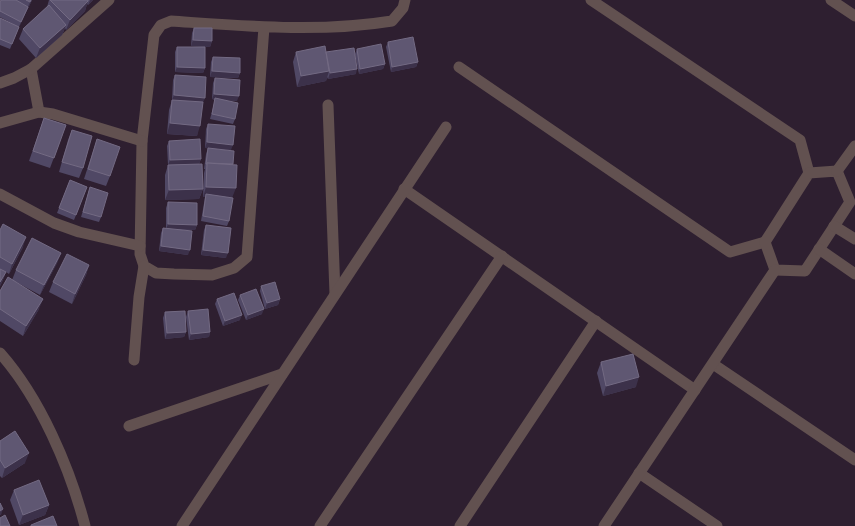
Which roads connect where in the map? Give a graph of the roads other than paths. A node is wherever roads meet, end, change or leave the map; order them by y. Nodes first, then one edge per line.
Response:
1 (109, 0) edge
2 (405, 0) edge
3 (591, 0) edge
4 (831, 0) edge
5 (855, 16) edge
6 (264, 27) junction
7 (459, 67) dead end
8 (31, 69) junction
9 (0, 83) edge
10 (328, 105) dead end
11 (39, 112) junction
12 (0, 123) edge
13 (446, 127) dead end
14 (142, 141) junction
15 (855, 146) edge
16 (837, 171) junction
17 (810, 173) junction
18 (404, 189) junction
19 (0, 194) edge
20 (834, 226) junction
21 (855, 239) edge
22 (765, 242) junction
23 (140, 246) junction
24 (819, 249) junction
25 (502, 256) junction
26 (144, 266) junction
27 (775, 270) junction
28 (855, 274) edge
29 (335, 294) junction
30 (596, 321) junction
31 (0, 353) edge
32 (134, 360) dead end
33 (712, 364) junction
34 (282, 374) junction
35 (695, 390) junction
36 (129, 426) dead end
37 (855, 460) edge
38 (639, 473) junction
39 (85, 526) edge
40 (182, 526) edge
41 (320, 526) edge
42 (460, 526) edge
43 (604, 526) edge
44 (717, 526) edge

1 - 8 street
2 - 6 street
3 - 17 street
4 - 5 street
6 - 14 street
6 - 26 street
7 - 22 street
8 - 9 street
8 - 11 street
10 - 29 street
11 - 12 street
11 - 14 street
13 - 18 street
14 - 23 street
15 - 16 street
16 - 17 street
16 - 20 street
17 - 22 street
18 - 25 street
18 - 29 street
19 - 23 street
20 - 21 street
20 - 24 street
22 - 27 street
23 - 26 street
24 - 27 street
24 - 28 street
25 - 30 street
25 - 41 street
26 - 32 street
27 - 33 street
29 - 34 street
30 - 35 street
30 - 42 street
31 - 39 street
33 - 35 street
33 - 37 street
34 - 36 street
34 - 40 street
35 - 38 street
38 - 43 street
38 - 44 street

